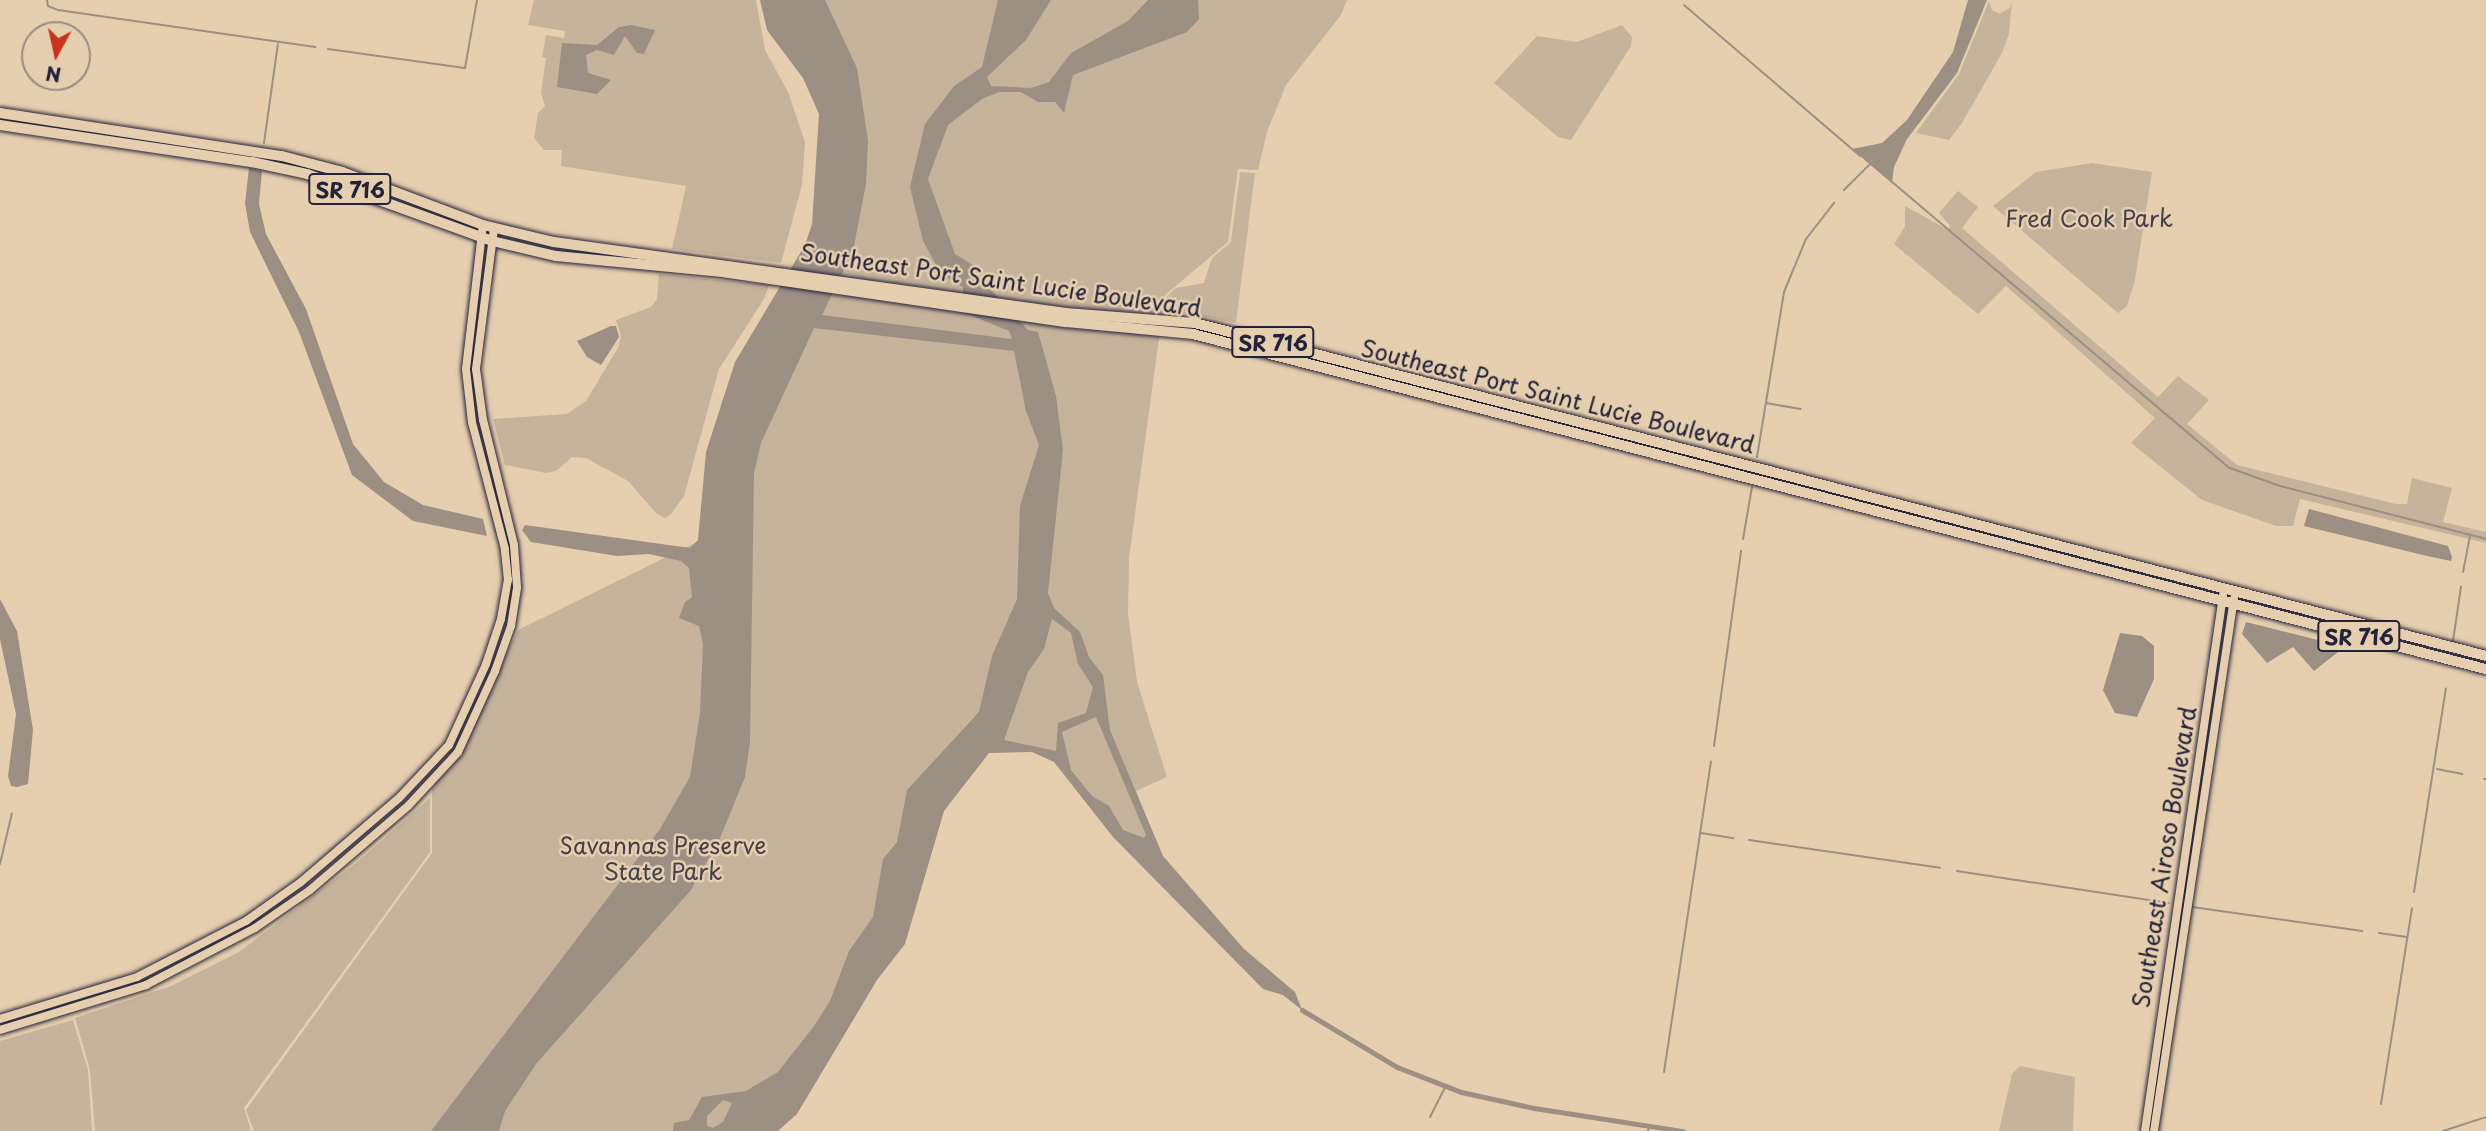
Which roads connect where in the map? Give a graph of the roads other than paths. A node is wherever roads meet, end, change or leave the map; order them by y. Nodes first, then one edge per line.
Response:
1 (0, 113) edge
2 (0, 125) edge
3 (304, 161) junction
4 (252, 162) junction
5 (307, 174) junction
6 (379, 185) junction
7 (489, 227) junction
8 (487, 239) junction
9 (641, 252) junction
10 (618, 263) junction
11 (763, 273) junction
12 (860, 287) junction
13 (1037, 313) junction
14 (1242, 334) junction
15 (1216, 339) junction
16 (1884, 501) junction
17 (1862, 507) junction
18 (2228, 596) junction
19 (2338, 631) junction
20 (2413, 638) junction
21 (2411, 649) junction
22 (2469, 652) junction
23 (2486, 656) edge
24 (2486, 669) edge
25 (0, 1019) edge
26 (0, 1030) edge
27 (2144, 1131) edge
28 (2154, 1131) edge

1 - 3 main road, Southeast Port Saint Lucie Boulevard / SR 716
2 - 4 main road, Southeast Port Saint Lucie Boulevard / SR 716
3 - 4 main road
3 - 6 main road, Southeast Port Saint Lucie Boulevard / SR 716
4 - 5 main road, Southeast Port Saint Lucie Boulevard / SR 716
5 - 6 main road
5 - 8 main road, Southeast Port Saint Lucie Boulevard / SR 716
6 - 7 main road, Southeast Port Saint Lucie Boulevard / SR 716
7 - 8 main road
7 - 9 main road, Southeast Port Saint Lucie Boulevard / SR 716
8 - 10 main road, Southeast Port Saint Lucie Boulevard / SR 716
8 - 25 main road
8 - 26 main road
9 - 10 main road
9 - 11 main road, Southeast Port Saint Lucie Boulevard / SR 716
10 - 11 main road, Southeast Port Saint Lucie Boulevard / SR 716
11 - 12 main road, Southeast Port Saint Lucie Boulevard / SR 716
12 - 13 main road, Southeast Port Saint Lucie Boulevard / SR 716
12 - 13 main road, Southeast Port Saint Lucie Boulevard / SR 716
13 - 14 main road, Southeast Port Saint Lucie Boulevard / SR 716
13 - 15 main road, Southeast Port Saint Lucie Boulevard / SR 716
14 - 15 main road
14 - 16 main road, Southeast Port Saint Lucie Boulevard / SR 716
15 - 17 main road, Southeast Port Saint Lucie Boulevard / SR 716
16 - 17 main road
16 - 18 main road, Southeast Port Saint Lucie Boulevard / SR 716
17 - 18 main road, Southeast Port Saint Lucie Boulevard / SR 716
18 - 19 main road, SR 716
18 - 20 main road, SR 716
18 - 27 main road, Southeast Airoso Boulevard
18 - 28 main road, Southeast Airoso Boulevard
19 - 20 main road
19 - 21 main road, SR 716
20 - 22 main road, SR 716
21 - 22 main road
21 - 24 main road, SR 716
22 - 23 main road, SR 716

